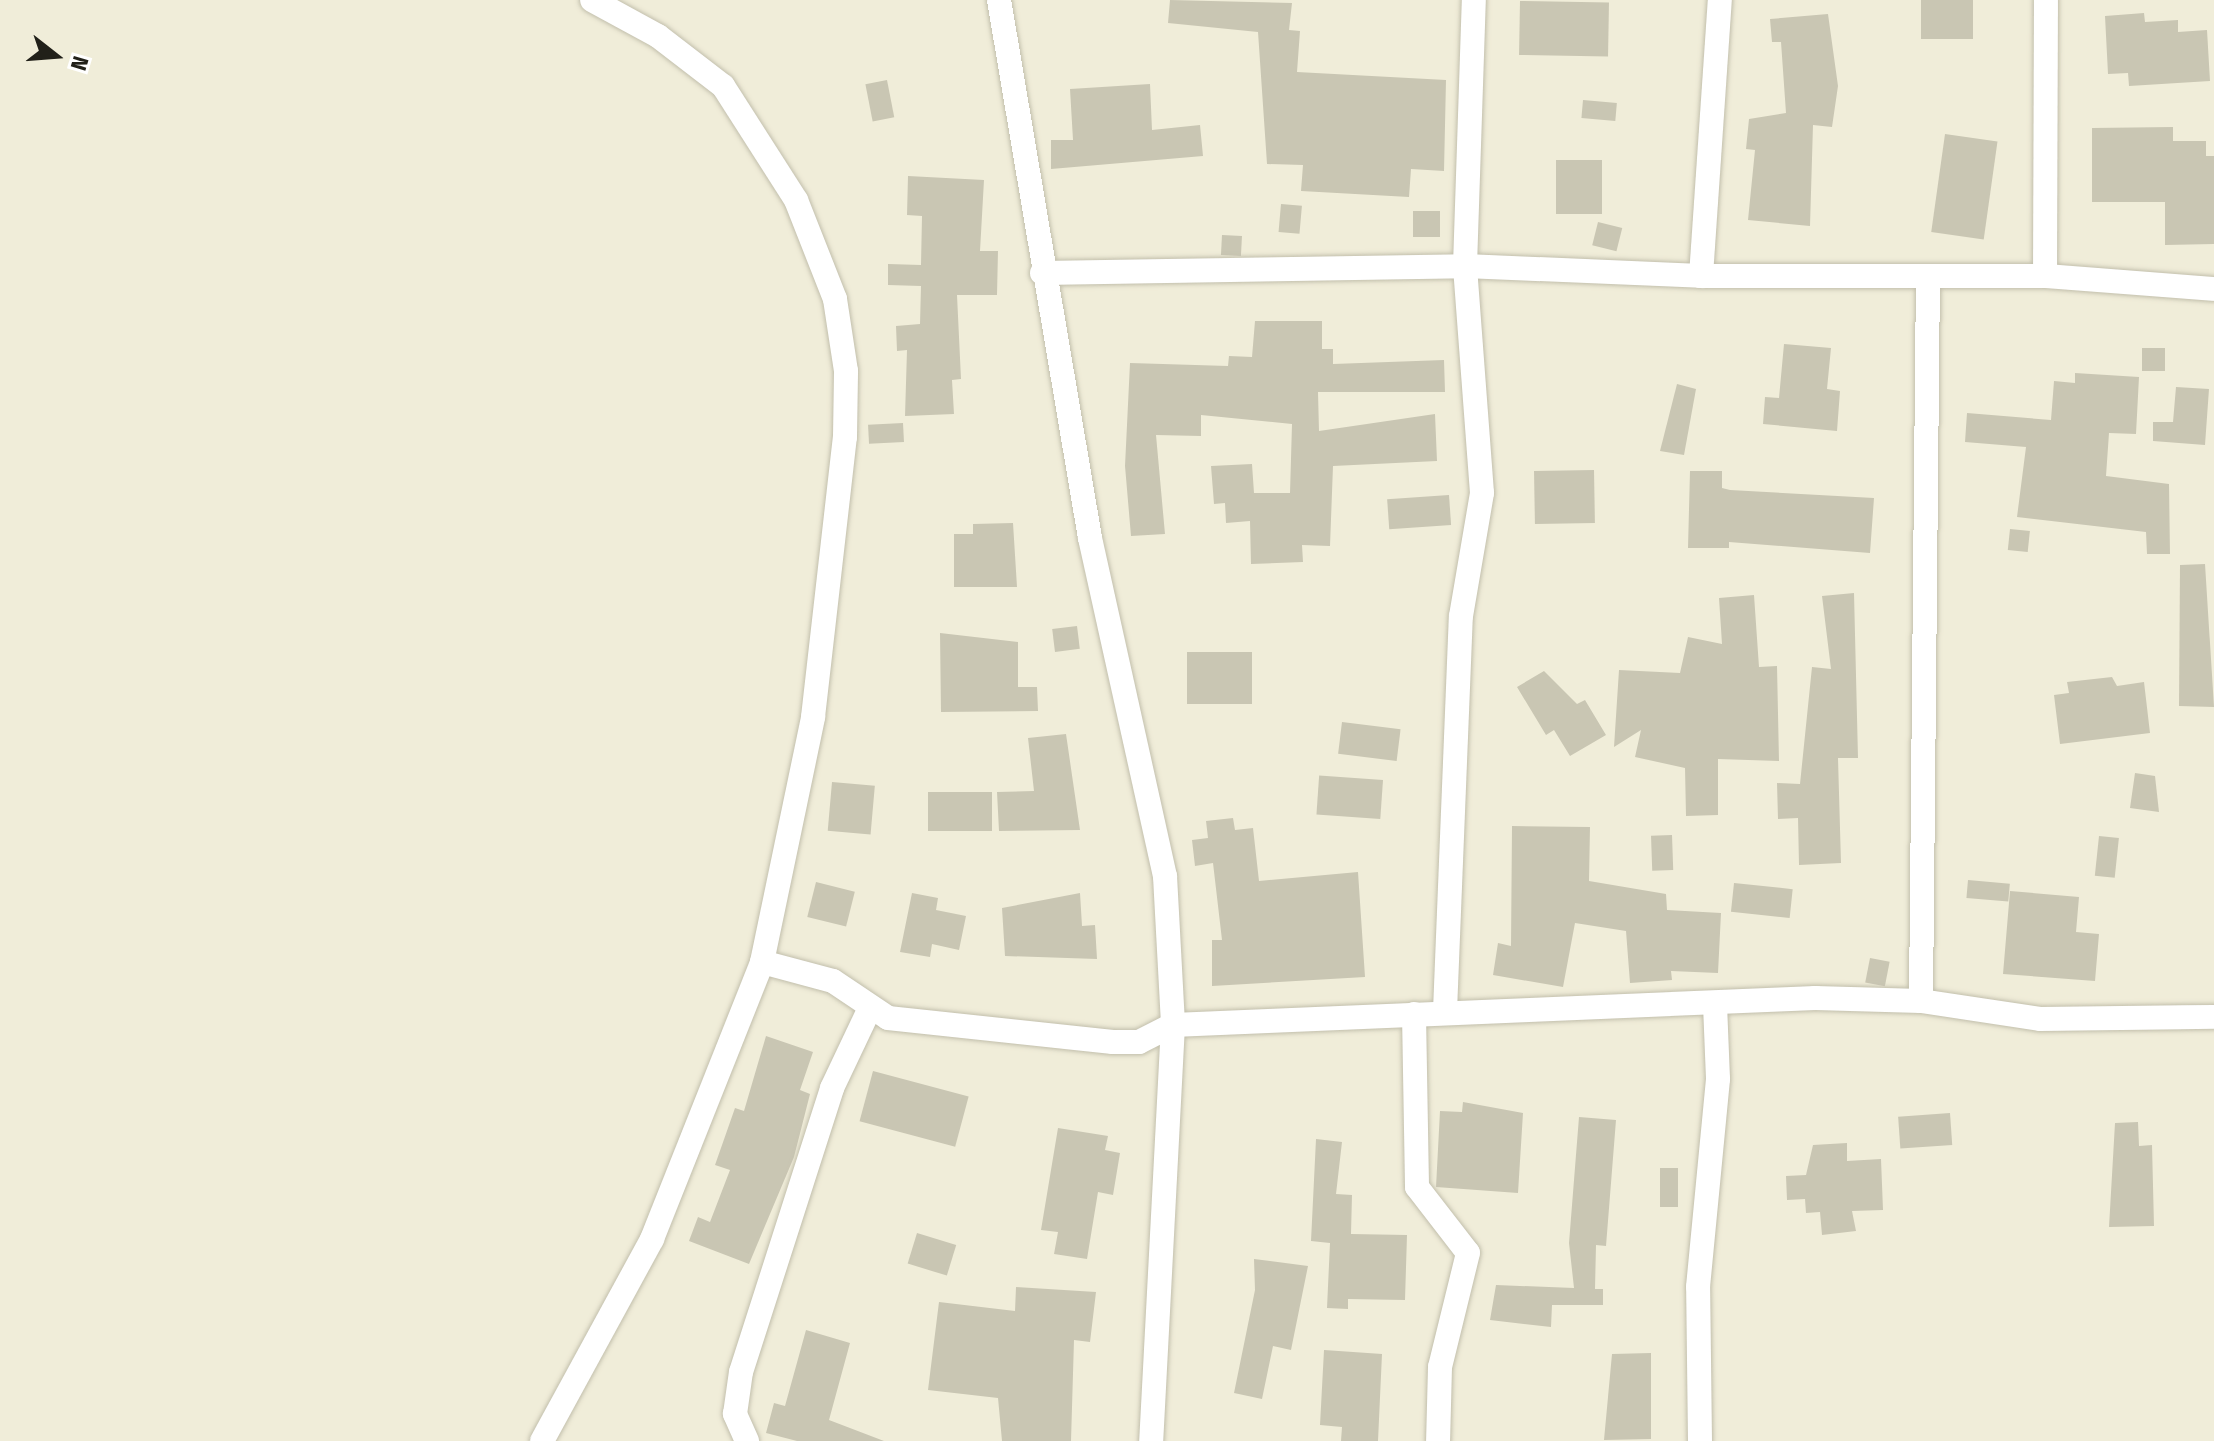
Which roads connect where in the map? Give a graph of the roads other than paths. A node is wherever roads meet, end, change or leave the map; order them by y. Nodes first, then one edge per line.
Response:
1 (592, 0) edge
2 (999, 0) edge
3 (1474, 0) edge
4 (1720, 0) edge
5 (2046, 0) edge
6 (1465, 266) junction
7 (1042, 273) junction
8 (1701, 276) junction
9 (2045, 276) junction
10 (1928, 278) junction
11 (2214, 289) edge
12 (762, 962) junction
13 (1921, 1001) junction
14 (1715, 1003) junction
15 (869, 1010) junction
16 (1445, 1011) junction
17 (1414, 1014) junction
18 (2214, 1017) edge
19 (1173, 1025) junction
20 (542, 1441) edge
21 (747, 1441) edge
22 (1151, 1441) edge
23 (1438, 1441) edge
24 (1700, 1441) edge

1 - 12 street
2 - 7 street
3 - 6 street
4 - 8 street
5 - 9 street
6 - 7 street
6 - 8 street
6 - 16 street
7 - 19 street
8 - 10 street
9 - 10 street
9 - 11 street
10 - 13 street
12 - 15 street
12 - 20 street
13 - 14 street
13 - 18 street
14 - 16 street
14 - 24 street
15 - 19 street
15 - 21 street
16 - 17 street
17 - 19 street
17 - 23 street
19 - 22 street

